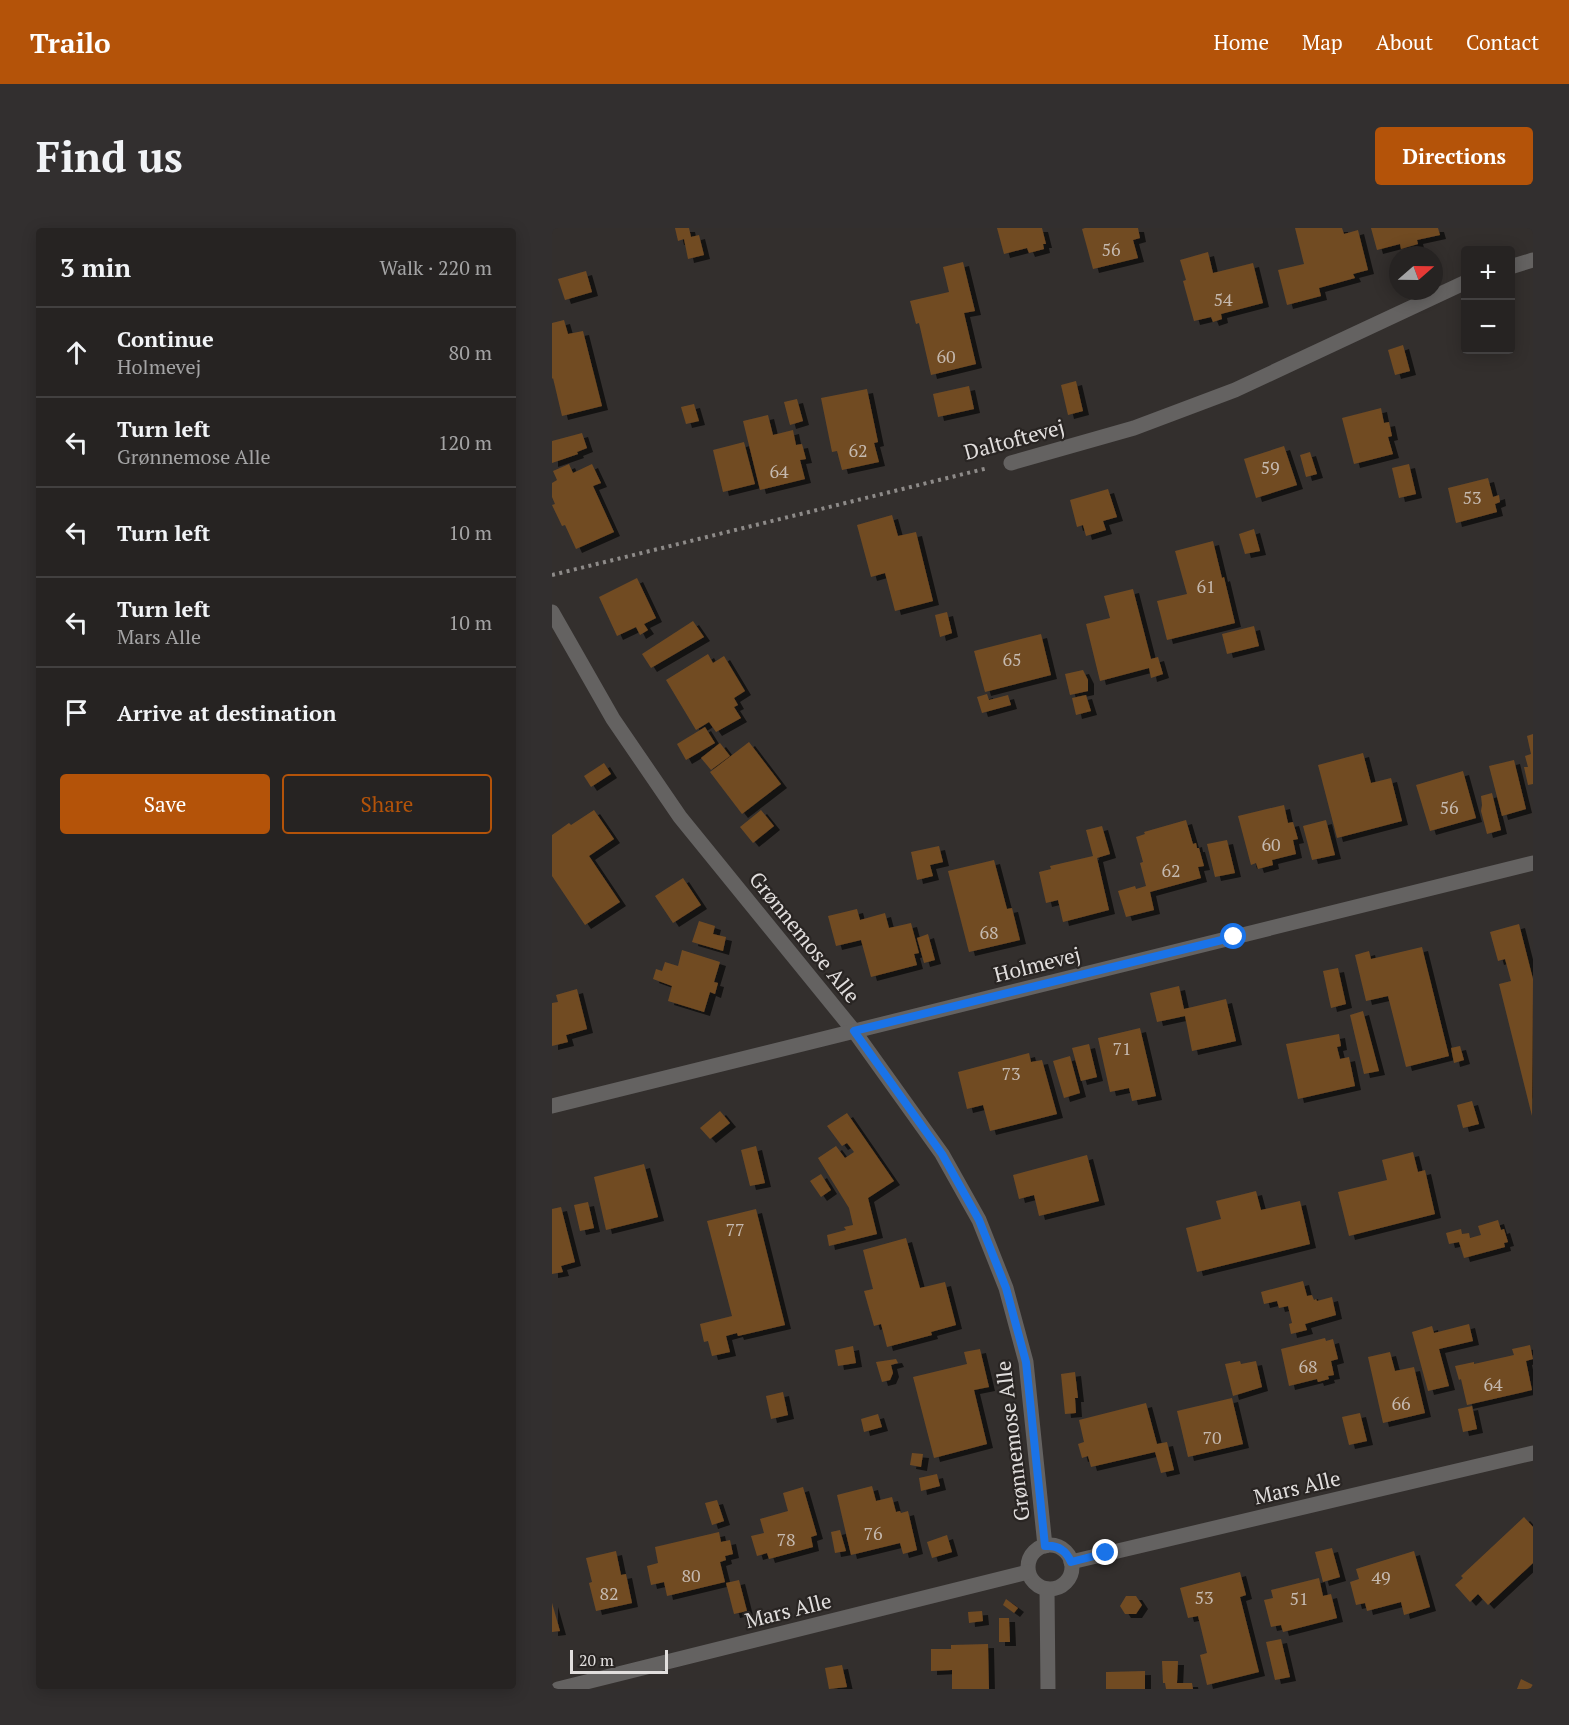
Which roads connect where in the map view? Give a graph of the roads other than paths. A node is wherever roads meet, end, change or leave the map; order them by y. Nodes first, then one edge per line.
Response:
1 (1533, 260) edge
2 (1515, 265) edge
3 (1461, 284) edge
4 (1011, 463) road end
5 (552, 612) edge
6 (1533, 864) edge
7 (854, 1031) junction
8 (552, 1106) edge
9 (1533, 1453) edge
10 (1045, 1546) junction
11 (1071, 1562) junction
12 (1028, 1572) junction
13 (1047, 1589) junction
14 (596, 1684) edge
15 (558, 1689) edge
16 (1048, 1689) edge

1 - 2 street
3 - 4 street, Daltoftevej
5 - 7 street, Grønnemose Alle
6 - 7 street, Holmevej
7 - 8 street, Holmevej
7 - 10 street, Grønnemose Alle
9 - 11 street, Mars Alle
10 - 11 street
10 - 12 street
11 - 13 street
12 - 13 street
12 - 14 street, Mars Alle
13 - 16 street
14 - 15 street, Mars Alle

